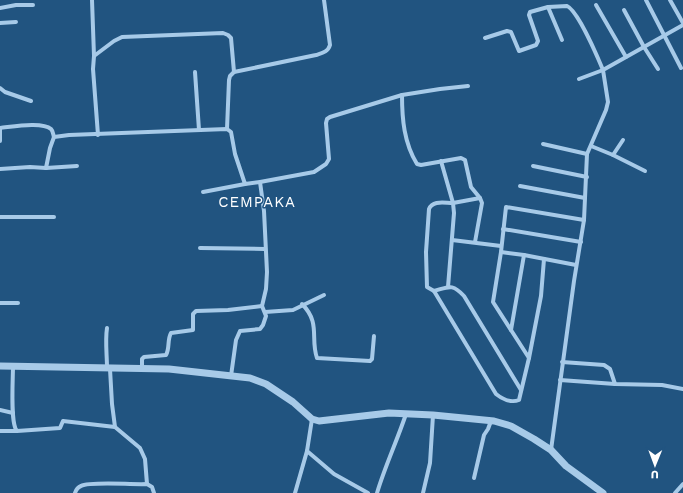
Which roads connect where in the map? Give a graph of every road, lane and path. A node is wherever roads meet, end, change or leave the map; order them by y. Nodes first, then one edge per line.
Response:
1 (92, 0) edge
2 (324, 0) edge
3 (646, 0) edge
4 (670, 0) edge
5 (33, 5) dead end
6 (596, 5) dead end
7 (548, 7) junction
8 (0, 8) edge
9 (624, 10) dead end
10 (16, 22) dead end
11 (0, 23) edge
12 (683, 24) edge
13 (664, 36) junction
14 (485, 38) dead end
15 (562, 40) dead end
16 (644, 47) junction
17 (94, 56) junction
18 (626, 57) junction
19 (681, 68) dead end
20 (658, 69) dead end
21 (602, 70) junction
22 (195, 72) dead end
23 (234, 72) junction
24 (579, 80) dead end
25 (468, 86) dead end
26 (0, 88) edge
27 (402, 95) junction
28 (31, 101) dead end
29 (0, 128) edge
30 (227, 129) junction
31 (199, 130) junction
32 (98, 134) junction
33 (54, 137) junction
34 (623, 140) dead end
35 (0, 141) edge
36 (543, 144) dead end
37 (591, 146) junction
38 (587, 154) junction
39 (613, 155) junction
40 (441, 161) junction
41 (76, 166) dead end
42 (533, 166) dead end
43 (46, 168) junction
44 (0, 169) edge
45 (645, 171) dead end
46 (587, 178) junction
47 (260, 182) junction
48 (245, 184) junction
49 (520, 186) dead end
50 (203, 192) dead end
51 (480, 198) junction
52 (585, 198) junction
53 (452, 203) junction
54 (0, 217) edge
55 (54, 217) dead end
56 (584, 220) junction
57 (503, 229) junction
58 (452, 240) junction
59 (476, 242) junction
60 (581, 242) junction
61 (501, 246) junction
62 (200, 248) dead end
63 (265, 250) junction
64 (501, 252) junction
65 (524, 255) junction
66 (544, 259) junction
67 (576, 266) junction
68 (448, 287) junction
69 (434, 291) junction
70 (324, 295) dead end
71 (0, 303) edge
72 (18, 303) dead end
73 (302, 304) junction
74 (262, 306) junction
75 (265, 312) junction
76 (107, 328) dead end
77 (511, 330) junction
78 (374, 336) dead end
79 (529, 358) junction
80 (562, 362) junction
81 (0, 366) edge
82 (13, 366) junction
83 (108, 369) junction
84 (142, 369) junction
85 (231, 376) junction
86 (560, 380) junction
87 (615, 384) junction
88 (683, 389) edge
89 (521, 390) junction
90 (0, 410) edge
91 (13, 413) junction
92 (406, 413) junction
93 (433, 414) junction
94 (312, 419) junction
95 (491, 421) junction
96 (115, 427) junction
97 (0, 430) edge
98 (17, 432) junction
99 (551, 450) junction
100 (308, 451) junction
101 (474, 478) dead end
102 (147, 484) junction
103 (683, 484) edge
104 (75, 493) edge
105 (154, 493) edge
106 (296, 493) edge
107 (368, 493) edge
108 (377, 493) edge
109 (423, 493) edge
110 (603, 493) edge
111 (675, 493) edge

1 - 17 street
2 - 23 street
3 - 13 street
4 - 12 street
5 - 8 street
6 - 18 street
7 - 14 street
7 - 15 street
7 - 21 street
9 - 16 street
10 - 11 street
12 - 13 street
13 - 16 street
13 - 19 street
16 - 18 street
16 - 20 street
17 - 23 street
17 - 32 street
18 - 21 street
21 - 24 street
21 - 37 street
22 - 31 street
23 - 30 street
25 - 27 street
26 - 28 street
27 - 40 street
27 - 47 street
29 - 33 street
29 - 35 street
30 - 31 street
30 - 48 street
31 - 32 street
32 - 33 street
33 - 43 street
34 - 39 street
36 - 38 street
37 - 38 street
37 - 39 street
38 - 46 street
39 - 45 street
40 - 51 street
40 - 53 street
41 - 43 street
42 - 46 street
43 - 44 street
46 - 52 street
47 - 48 street
47 - 63 street
48 - 50 street
49 - 52 street
51 - 53 street
51 - 59 street
52 - 56 street
53 - 58 street
53 - 69 street
54 - 55 street
56 - 57 street
56 - 60 street
57 - 60 street
57 - 61 street
58 - 59 street
58 - 68 street
59 - 61 street
60 - 67 street
61 - 64 street
62 - 63 street
63 - 74 street
64 - 65 street
64 - 77 street
65 - 66 street
65 - 77 street
66 - 67 street
66 - 79 street
67 - 80 street
68 - 69 street
68 - 89 street
69 - 89 street
70 - 73 street
71 - 72 street
73 - 75 street
73 - 78 street
74 - 75 street
74 - 84 street
75 - 85 street
76 - 83 street
77 - 79 street
79 - 89 street
80 - 86 street
80 - 87 street
81 - 82 street
82 - 83 street
82 - 91 street
83 - 84 street
83 - 96 street
84 - 85 street
85 - 94 street
86 - 87 street
86 - 99 street
87 - 88 street
90 - 91 street
91 - 98 street
92 - 93 street
92 - 94 street
92 - 108 street
93 - 95 street
93 - 109 street
94 - 100 street
95 - 99 street
95 - 101 street
96 - 98 street
96 - 102 street
97 - 98 street
99 - 110 street
100 - 106 street
100 - 107 street
102 - 104 street
102 - 105 street
103 - 111 street

